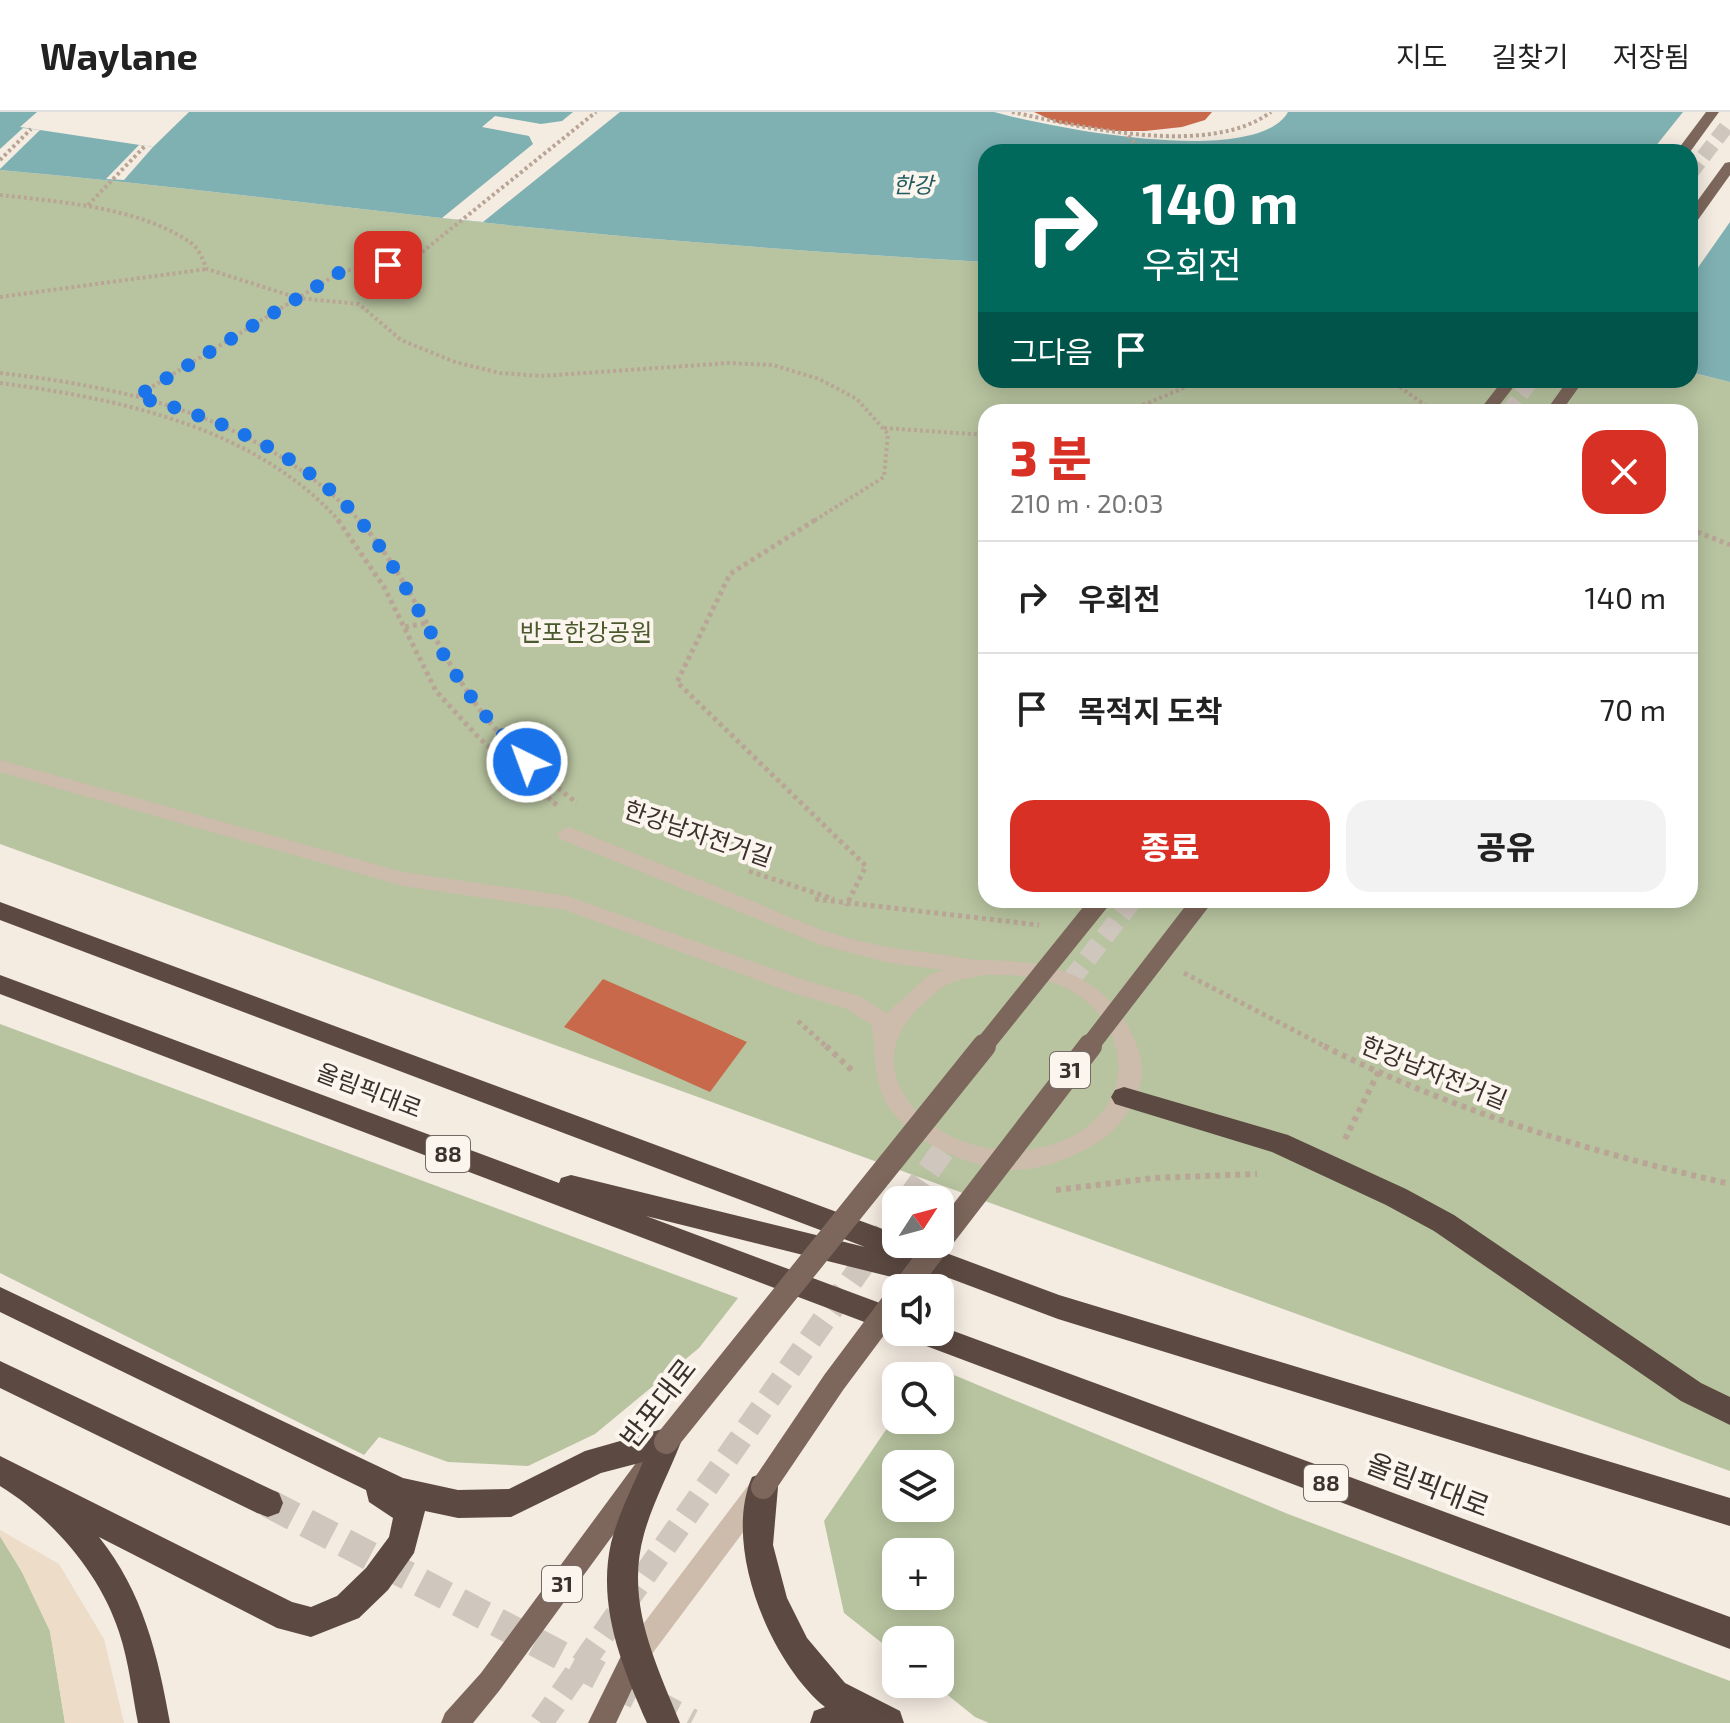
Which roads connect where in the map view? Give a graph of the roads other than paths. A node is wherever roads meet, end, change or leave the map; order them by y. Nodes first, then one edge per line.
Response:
1 (1713, 112) edge
2 (1689, 144) edge
3 (1730, 166) edge
4 (1698, 210) edge
5 (1505, 388) edge
6 (1492, 404) edge
7 (0, 766) edge
8 (567, 834) dead end
9 (1095, 908) edge
10 (1196, 908) edge
11 (0, 911) edge
12 (0, 965) edge
13 (983, 967) junction
14 (0, 984) edge
15 (139, 1035) junction
16 (885, 1040) junction
17 (1124, 1097) junction
18 (463, 1159) junction
19 (954, 1222) edge
20 (0, 1299) edge
21 (1058, 1307) junction
22 (882, 1317) edge
23 (882, 1318) edge
24 (954, 1344) edge
25 (0, 1374) edge
26 (1730, 1412) edge
27 (666, 1442) junction
28 (334, 1458) junction
29 (11, 1476) edge
30 (763, 1487) junction
31 (268, 1503) tunnel mouth
32 (1730, 1512) edge
33 (1730, 1633) edge
34 (634, 1657) junction
35 (885, 1722) edge
36 (154, 1723) edge
37 (455, 1723) edge
38 (602, 1723) edge
39 (664, 1723) edge
40 (826, 1723) edge

1 - 2 main road
3 - 4 main road
5 - 6 main road
7 - 16 street
8 - 13 street
9 - 27 main road, 반포대로 / 31, bridge
10 - 19 main road, 31, bridge
11 - 21 highway
12 - 15 highway
13 - 16 street
13 - 17 street
14 - 15 highway, 올림픽대로 / 88
15 - 18 highway, 올림픽대로 / 88
16 - 17 street
17 - 26 highway
18 - 21 highway
18 - 22 highway, 올림픽대로 / 88
20 - 28 highway
21 - 32 highway
23 - 30 main road, bridge
24 - 33 highway, 올림픽대로 / 88
25 - 31 highway
27 - 28 highway
27 - 34 highway
27 - 37 main road, 반포대로 / 31
28 - 29 highway
29 - 36 highway
30 - 34 street
30 - 35 highway
34 - 38 main road
34 - 39 highway
35 - 40 highway

